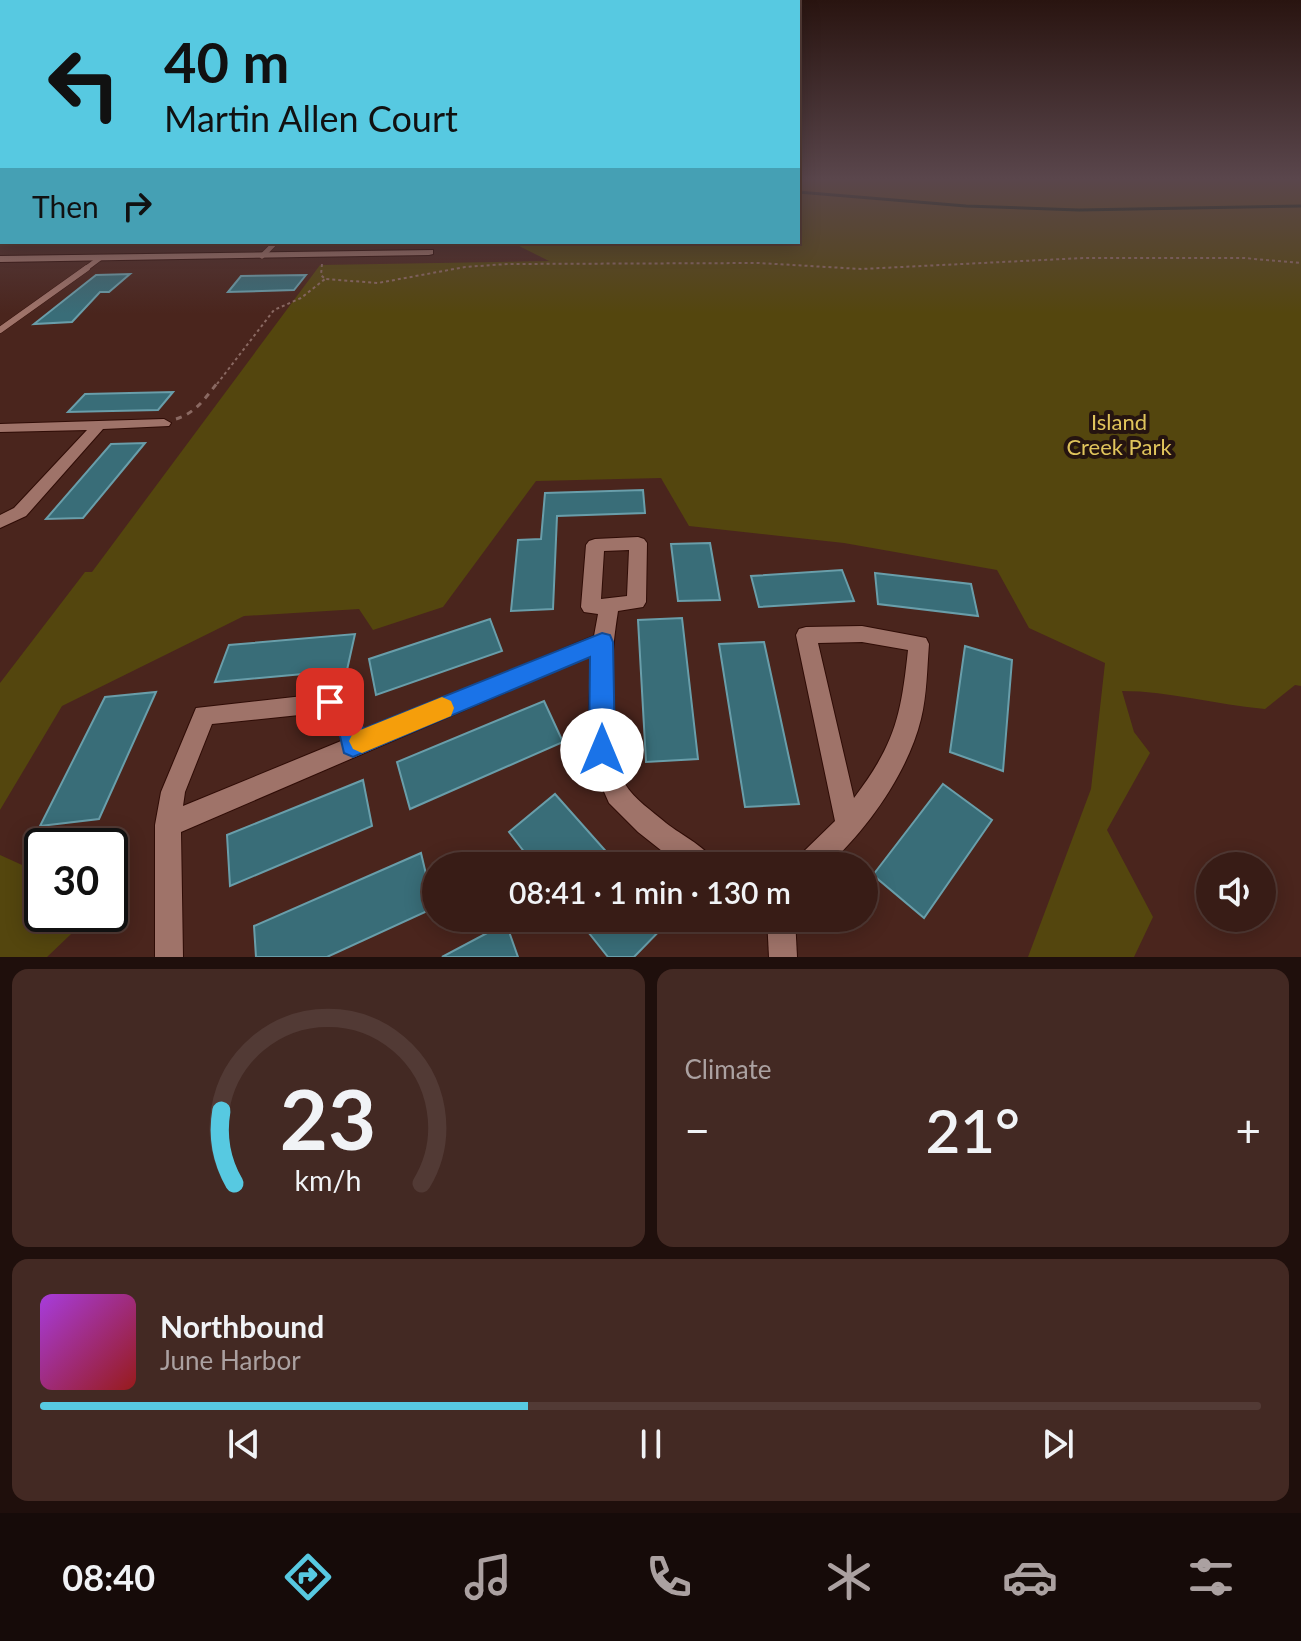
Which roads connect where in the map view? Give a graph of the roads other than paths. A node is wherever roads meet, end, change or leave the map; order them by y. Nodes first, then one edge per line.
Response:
1 (274, 244) edge
2 (429, 252) dead end
3 (262, 256) junction
4 (100, 258) junction
5 (0, 259) edge
6 (0, 330) edge
7 (164, 423) road end
8 (99, 425) junction
9 (0, 428) edge
10 (0, 522) edge
11 (609, 607) dead end
12 (602, 642) junction
13 (353, 745) junction
14 (848, 824) junction
15 (168, 825) junction
16 (683, 852) edge
17 (821, 852) edge
18 (782, 932) edge
19 (169, 957) edge
20 (783, 957) edge

1 - 3 lane
2 - 3 street
3 - 4 street
4 - 5 street
4 - 6 lane
7 - 8 street
8 - 9 street
8 - 10 street
11 - 12 street
12 - 13 street
12 - 16 street
13 - 15 street
13 - 15 street
14 - 14 street
14 - 17 street
15 - 19 street
18 - 20 street

